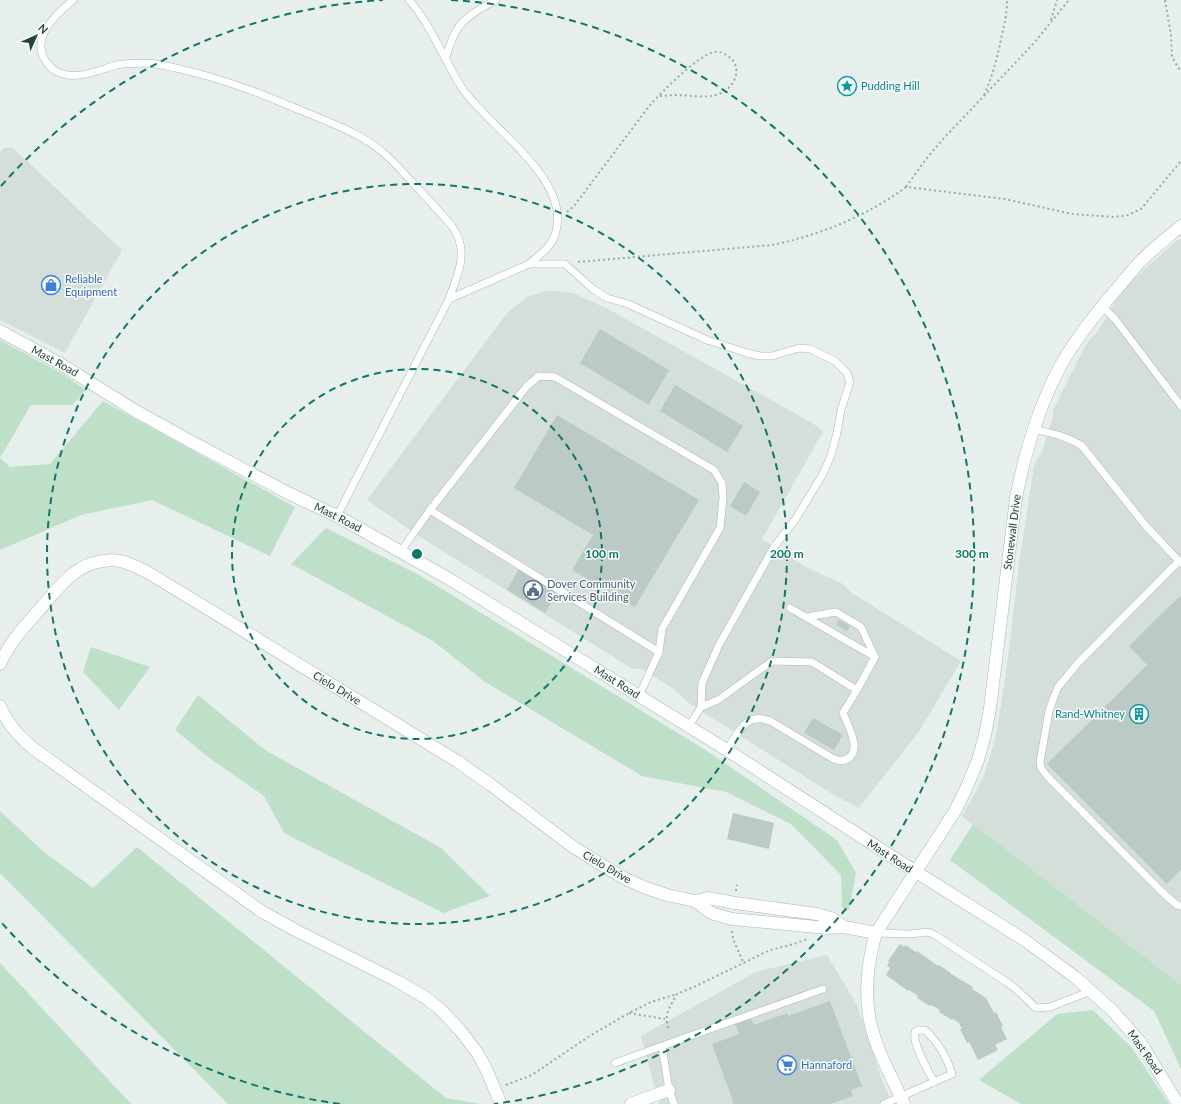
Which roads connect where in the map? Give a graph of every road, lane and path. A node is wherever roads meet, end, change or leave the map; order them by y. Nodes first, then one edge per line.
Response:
1 (73, 0) edge
2 (409, 0) edge
3 (496, 0) edge
4 (1007, 0) edge
5 (1057, 0) edge
6 (1068, 0) edge
7 (1165, 0) edge
8 (1051, 21) junction
9 (446, 57) junction
10 (1181, 72) edge
11 (658, 96) junction
12 (983, 98) junction
13 (1181, 161) edge
14 (906, 187) junction
15 (558, 221) junction
16 (1181, 226) edge
17 (529, 264) junction
18 (565, 264) junction
19 (449, 299) junction
20 (1102, 306) junction
21 (0, 331) edge
22 (1181, 406) edge
23 (1033, 429) junction
24 (430, 510) junction
25 (337, 516) junction
26 (400, 550) junction
27 (1180, 562) edge
28 (790, 608) dead end
29 (807, 617) junction
30 (659, 652) junction
31 (875, 657) junction
32 (0, 664) edge
33 (857, 690) junction
34 (640, 696) junction
35 (0, 706) edge
36 (701, 707) junction
37 (689, 726) junction
38 (726, 750) junction
39 (916, 872) junction
40 (1181, 906) edge
41 (732, 929) dead end
42 (876, 933) junction
43 (808, 939) dead end
44 (744, 964) junction
45 (823, 989) dead end
46 (1091, 991) junction
47 (677, 994) junction
48 (629, 1013) junction
49 (665, 1019) junction
50 (668, 1028) dead end
51 (662, 1046) junction
52 (615, 1064) dead end
53 (934, 1082) junction
54 (503, 1086) dead end
55 (669, 1090) junction
56 (902, 1101) edge
57 (501, 1104) edge
58 (631, 1104) edge
59 (674, 1104) edge
60 (884, 1104) edge
61 (1178, 1104) edge

1 - 19 lane
2 - 9 lane
3 - 9 lane
4 - 12 path
5 - 8 path
6 - 8 path
7 - 10 path
8 - 12 path
9 - 15 lane
11 - 11 path
11 - 15 path
12 - 14 path
13 - 14 path
14 - 18 path
15 - 17 lane
16 - 20 street, Stonewall Drive
17 - 18 lane
17 - 19 lane
18 - 36 lane
19 - 25 lane
20 - 22 lane
20 - 23 street, Stonewall Drive
21 - 25 street, Mast Road
23 - 27 lane
23 - 39 street, Stonewall Drive
24 - 26 lane
24 - 30 lane
24 - 30 lane
25 - 26 street, Mast Road
26 - 34 street, Mast Road
27 - 40 lane
28 - 29 lane
29 - 31 lane
29 - 31 lane
30 - 34 lane
31 - 33 lane
32 - 42 street, Cielo Drive
33 - 36 lane
33 - 38 lane
34 - 37 street, Mast Road
35 - 57 street
36 - 37 lane
37 - 38 street, Mast Road
38 - 39 street, Mast Road
39 - 42 street, Stonewall Drive
39 - 46 street, Mast Road
41 - 44 path
42 - 46 lane
42 - 56 street
43 - 44 path
44 - 47 path
45 - 51 lane
46 - 61 street, Mast Road
47 - 48 path
47 - 49 path
48 - 49 path
48 - 54 path
49 - 50 path
51 - 52 lane
51 - 55 lane
53 - 53 lane
53 - 56 lane
55 - 58 street
55 - 59 lane
56 - 60 lane

